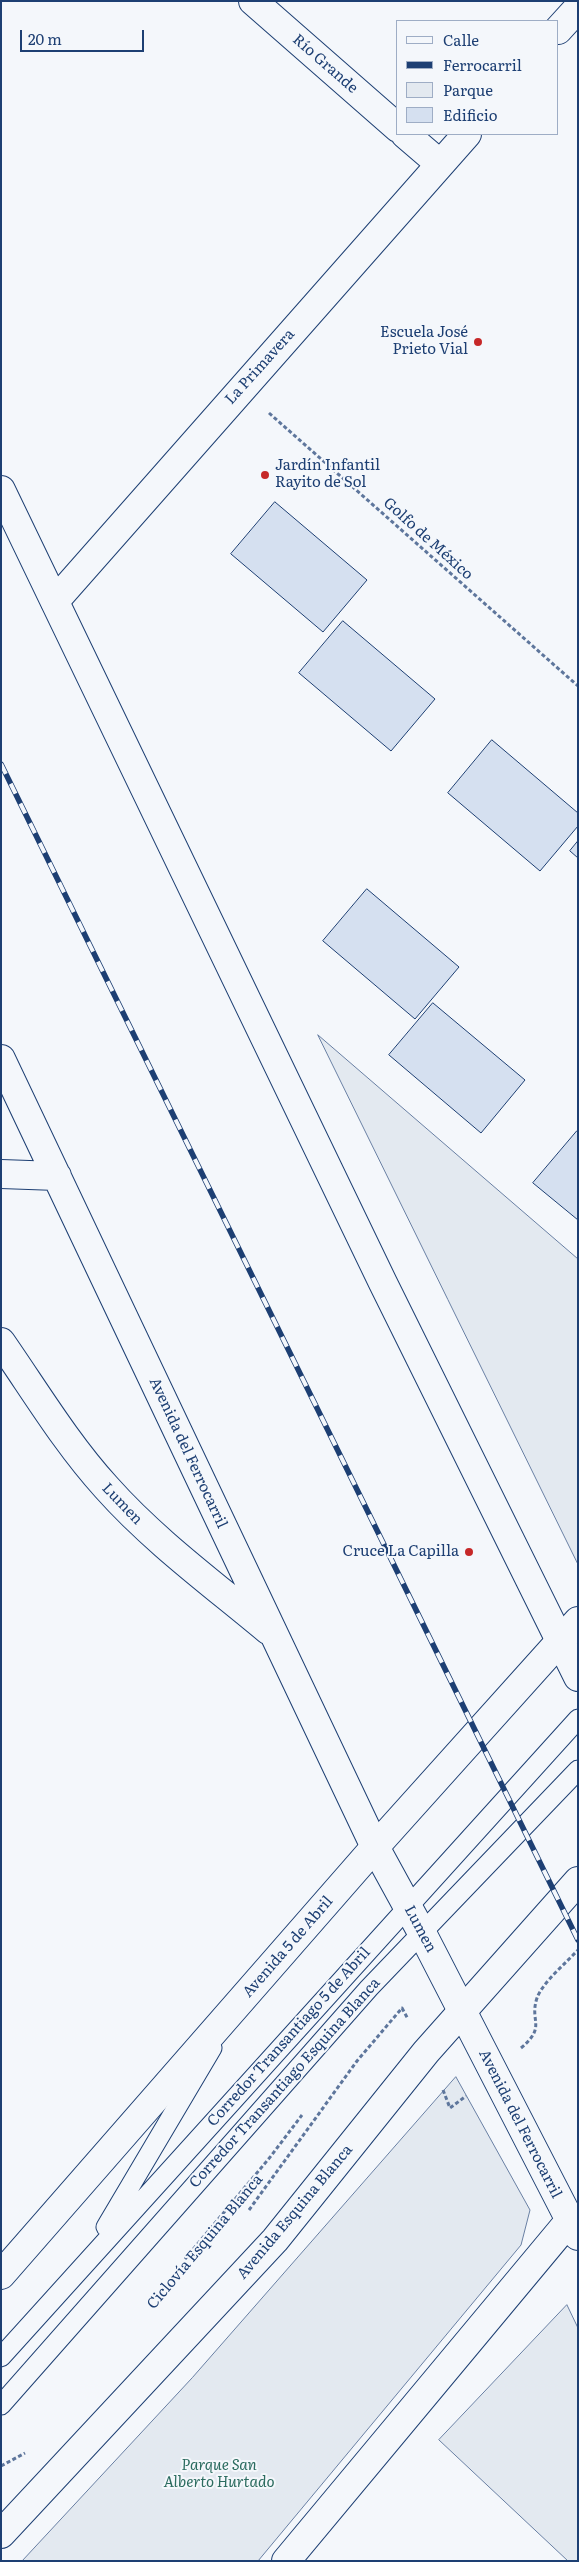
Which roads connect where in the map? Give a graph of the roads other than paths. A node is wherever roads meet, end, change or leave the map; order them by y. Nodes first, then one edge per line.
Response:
1 (253, 1) edge
2 (578, 8) edge
3 (559, 29) edge
4 (396, 126) edge
5 (406, 135) edge
6 (465, 135) edge
7 (440, 164) junction
8 (1, 490) edge
9 (55, 601) junction
10 (1, 1059) edge
11 (1, 1174) edge
12 (57, 1176) junction
13 (1, 1342) edge
14 (578, 1621) edge
15 (275, 1636) junction
16 (559, 1642) junction
17 (578, 1677) edge
18 (578, 1719) edge
19 (578, 1770) edge
20 (375, 1847) junction
21 (578, 1881) edge
22 (408, 1906) junction
23 (421, 1931) junction
24 (236, 2006) junction
25 (463, 2011) junction
26 (574, 2228) edge
27 (86, 2261) junction
28 (1, 2275) edge
29 (1, 2358) edge
30 (1, 2405) edge
31 (1, 2534) edge
32 (286, 2561) edge

1 - 4 street, Río Grande
2 - 3 street
5 - 7 street
6 - 7 street, La Primavera
7 - 9 street, La Primavera
8 - 9 street
9 - 16 street
10 - 12 street, Avenida del Ferrocarril
11 - 12 street
12 - 15 street, Avenida del Ferrocarril
13 - 15 street, Lumen
14 - 16 street, Avenida 5 de Abril
15 - 20 street, Avenida del Ferrocarril
16 - 17 street
16 - 20 street, Avenida 5 de Abril
18 - 22 lane, Corredor Transantiago 5 de Abril
19 - 23 lane, Corredor Transantiago Esquina Blanca
20 - 22 street, Lumen
20 - 24 street, Avenida 5 de Abril
21 - 25 street, Avenida Esquina Blanca
22 - 23 street, Lumen
22 - 27 lane, Corredor Transantiago 5 de Abril
23 - 25 street, Lumen
23 - 30 lane, Corredor Transantiago Esquina Blanca
24 - 27 lane
24 - 28 street, Avenida 5 de Abril
25 - 26 street, Avenida del Ferrocarril
25 - 31 street, Avenida Esquina Blanca
26 - 32 street
27 - 29 lane, Corredor Transantiago 5 de Abril

